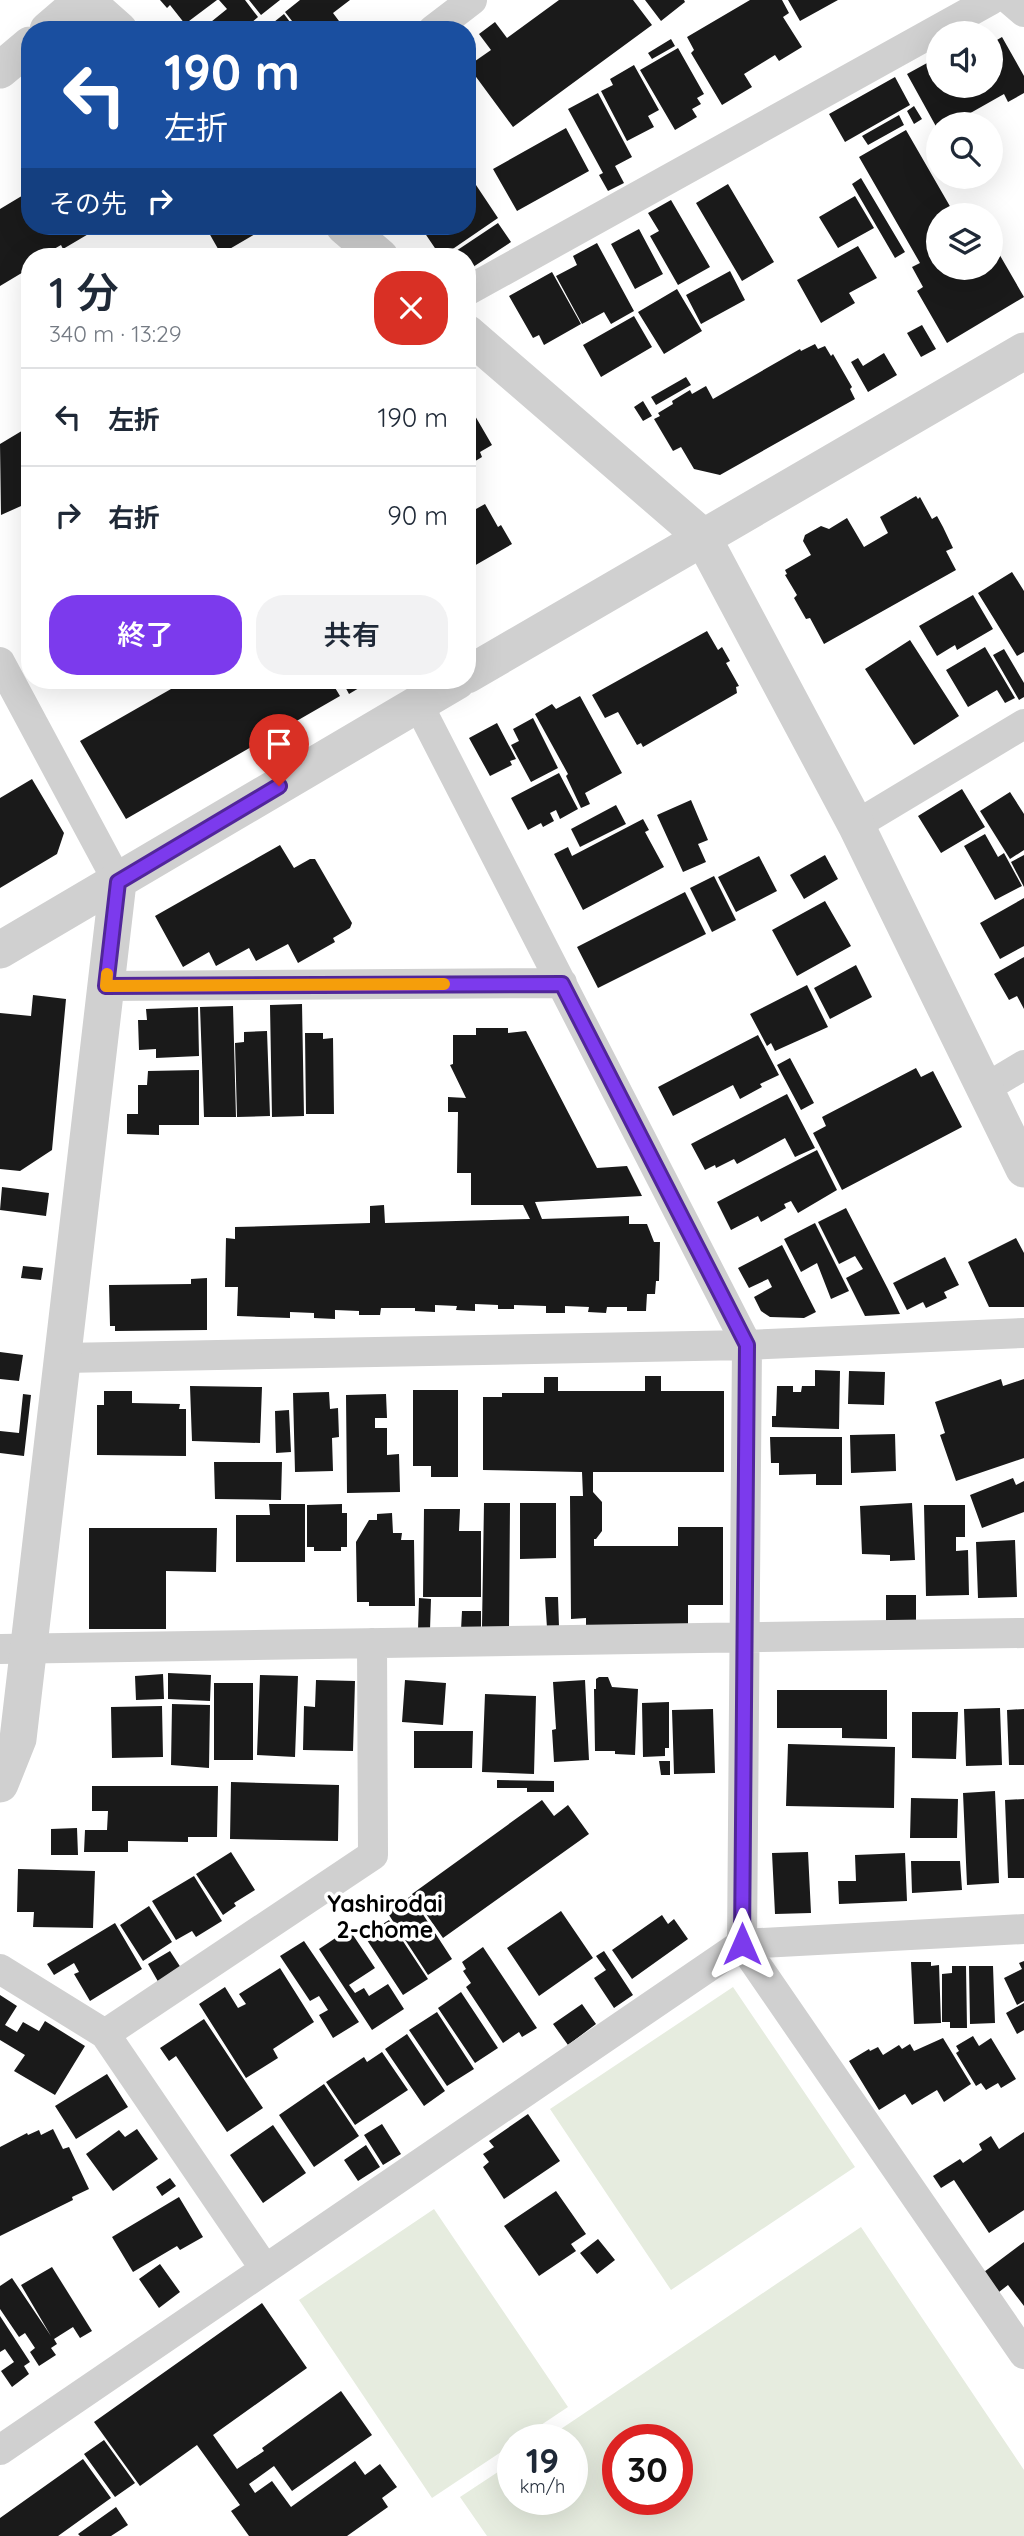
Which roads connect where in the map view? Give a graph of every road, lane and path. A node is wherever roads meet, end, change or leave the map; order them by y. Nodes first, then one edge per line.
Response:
1 (84, 0) edge
2 (472, 0) edge
3 (991, 0) edge
4 (1010, 0) edge
5 (1024, 12) edge
6 (59, 21) edge
7 (108, 21) edge
8 (445, 21) edge
9 (21, 52) edge
10 (0, 70) edge
11 (355, 235) edge
12 (370, 248) edge
13 (476, 287) edge
14 (476, 341) edge
15 (1024, 351) edge
16 (702, 536) junction
17 (0, 662) edge
18 (476, 670) edge
19 (443, 689) edge
20 (418, 704) junction
21 (1024, 724) edge
22 (856, 825) junction
23 (118, 882) junction
24 (0, 950) edge
25 (562, 984) junction
26 (106, 986) junction
27 (1024, 1065) edge
28 (985, 1088) junction
29 (1024, 1169) edge
30 (1024, 1333) edge
31 (747, 1345) junction
32 (62, 1358) junction
33 (1024, 1633) edge
34 (745, 1637) junction
35 (372, 1643) junction
36 (14, 1649) edge
37 (0, 1784) edge
38 (1024, 1929) edge
39 (742, 1944) junction
40 (0, 1969) edge
41 (105, 2034) junction
42 (265, 2269) junction
43 (1024, 2354) edge
44 (0, 2450) edge

1 - 6 street
1 - 7 street
2 - 8 street
3 - 13 street
4 - 5 street
9 - 10 street
11 - 12 street
14 - 16 street
15 - 16 street
16 - 18 street
16 - 22 street
17 - 23 street
19 - 20 street
20 - 23 street
20 - 25 street
21 - 22 street
22 - 28 street
23 - 24 street
23 - 26 street
25 - 26 street
25 - 31 street
26 - 32 street
27 - 28 street
28 - 29 street
30 - 31 street
31 - 32 street
31 - 34 street
32 - 36 street
33 - 34 street
34 - 35 street
34 - 39 street
35 - 36 street
35 - 41 street
36 - 37 street
38 - 39 street
39 - 42 street
39 - 43 street
40 - 41 street
41 - 42 street
42 - 44 street

